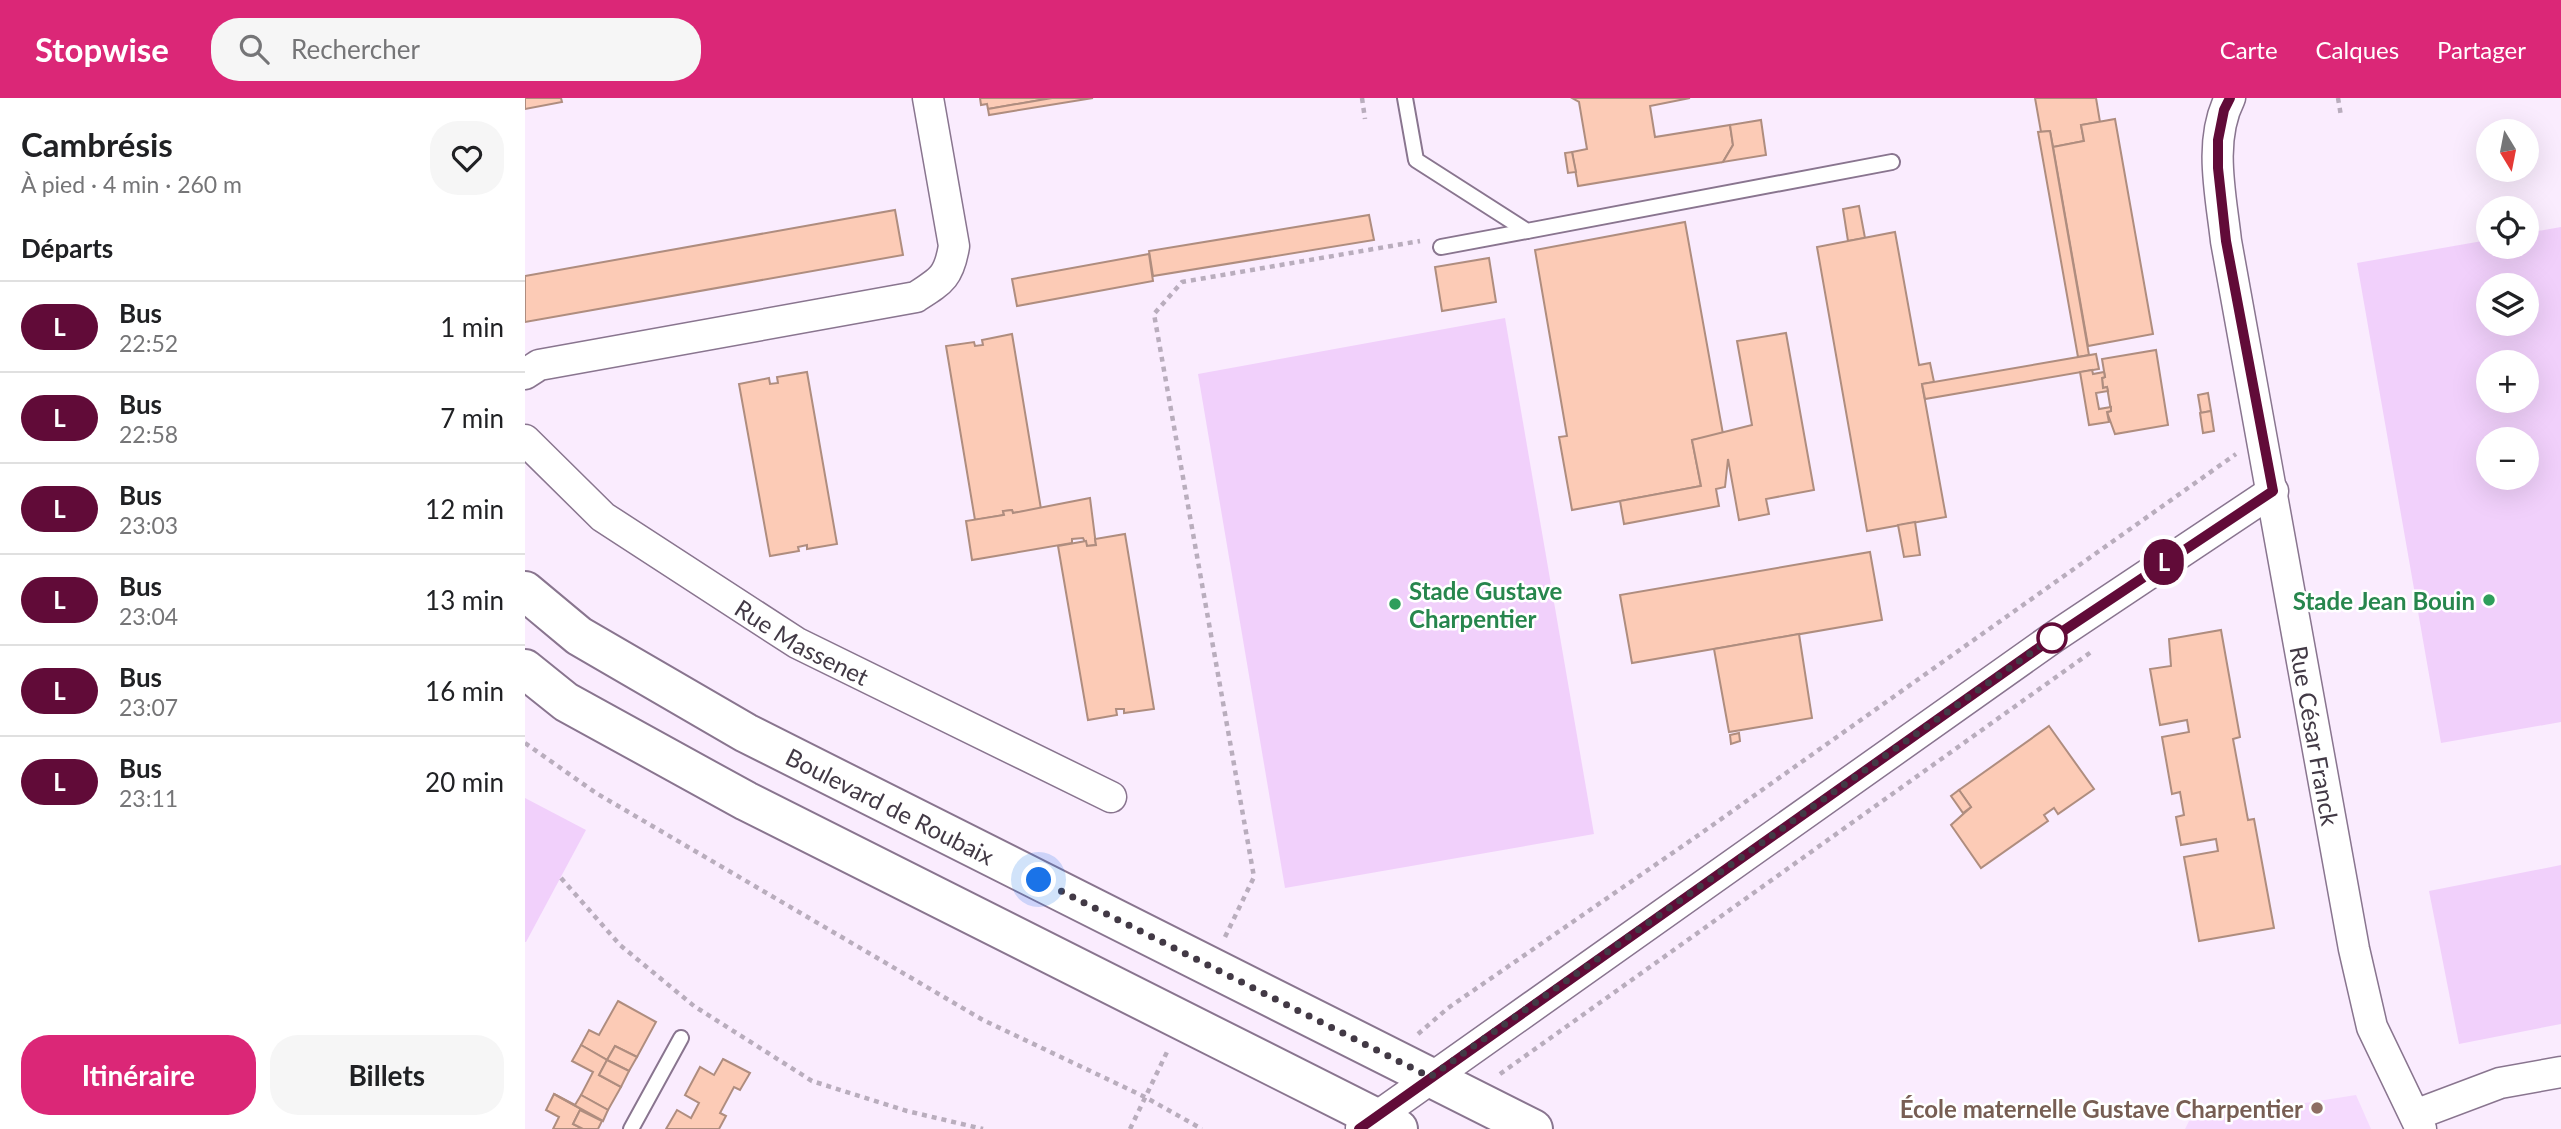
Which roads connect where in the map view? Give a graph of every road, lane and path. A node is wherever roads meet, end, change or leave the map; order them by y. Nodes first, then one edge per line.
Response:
1 (928, 98) edge
2 (1362, 98) edge
3 (1405, 98) edge
4 (2230, 98) edge
5 (2338, 98) edge
6 (2341, 116) dead end
7 (1365, 119) dead end
8 (1892, 162) dead end
9 (1527, 231) junction
10 (1441, 247) joint
11 (525, 374) edge
12 (2262, 435) junction
13 (525, 440) edge
14 (2273, 491) junction
15 (525, 591) edge
16 (2097, 648) dead end
17 (525, 669) edge
18 (525, 743) edge
19 (1111, 797) dead end
20 (561, 878) dead end
21 (1210, 966) junction
22 (1182, 1021) junction
23 (681, 1038) dead end
24 (1391, 1058) junction
25 (2561, 1072) edge
26 (1430, 1077) junction
27 (1146, 1097) junction
28 (1472, 1098) junction
29 (2418, 1122) edge
30 (1377, 1125) edge
31 (631, 1129) edge
32 (983, 1129) edge
33 (1130, 1129) edge
34 (1202, 1129) edge
35 (1533, 1129) edge

1 - 11 street
2 - 7 path
3 - 9 lane
4 - 12 street, Rue César Franck
5 - 6 path
8 - 9 lane
9 - 10 lane
10 - 21 path
12 - 14 street, Rue César Franck
12 - 24 path
13 - 19 street, Rue Massenet
14 - 26 street
14 - 29 street, Rue César Franck
15 - 21 main road, Boulevard de Roubaix
16 - 28 path
17 - 22 main road
18 - 27 path
20 - 32 path
21 - 24 main road, Boulevard de Roubaix
22 - 27 path
22 - 30 main road
23 - 31 lane
24 - 26 main road, Boulevard de Roubaix
25 - 29 street
26 - 28 main road, Boulevard de Roubaix
26 - 30 street
27 - 33 path
27 - 34 path
28 - 35 main road, Boulevard de Roubaix

